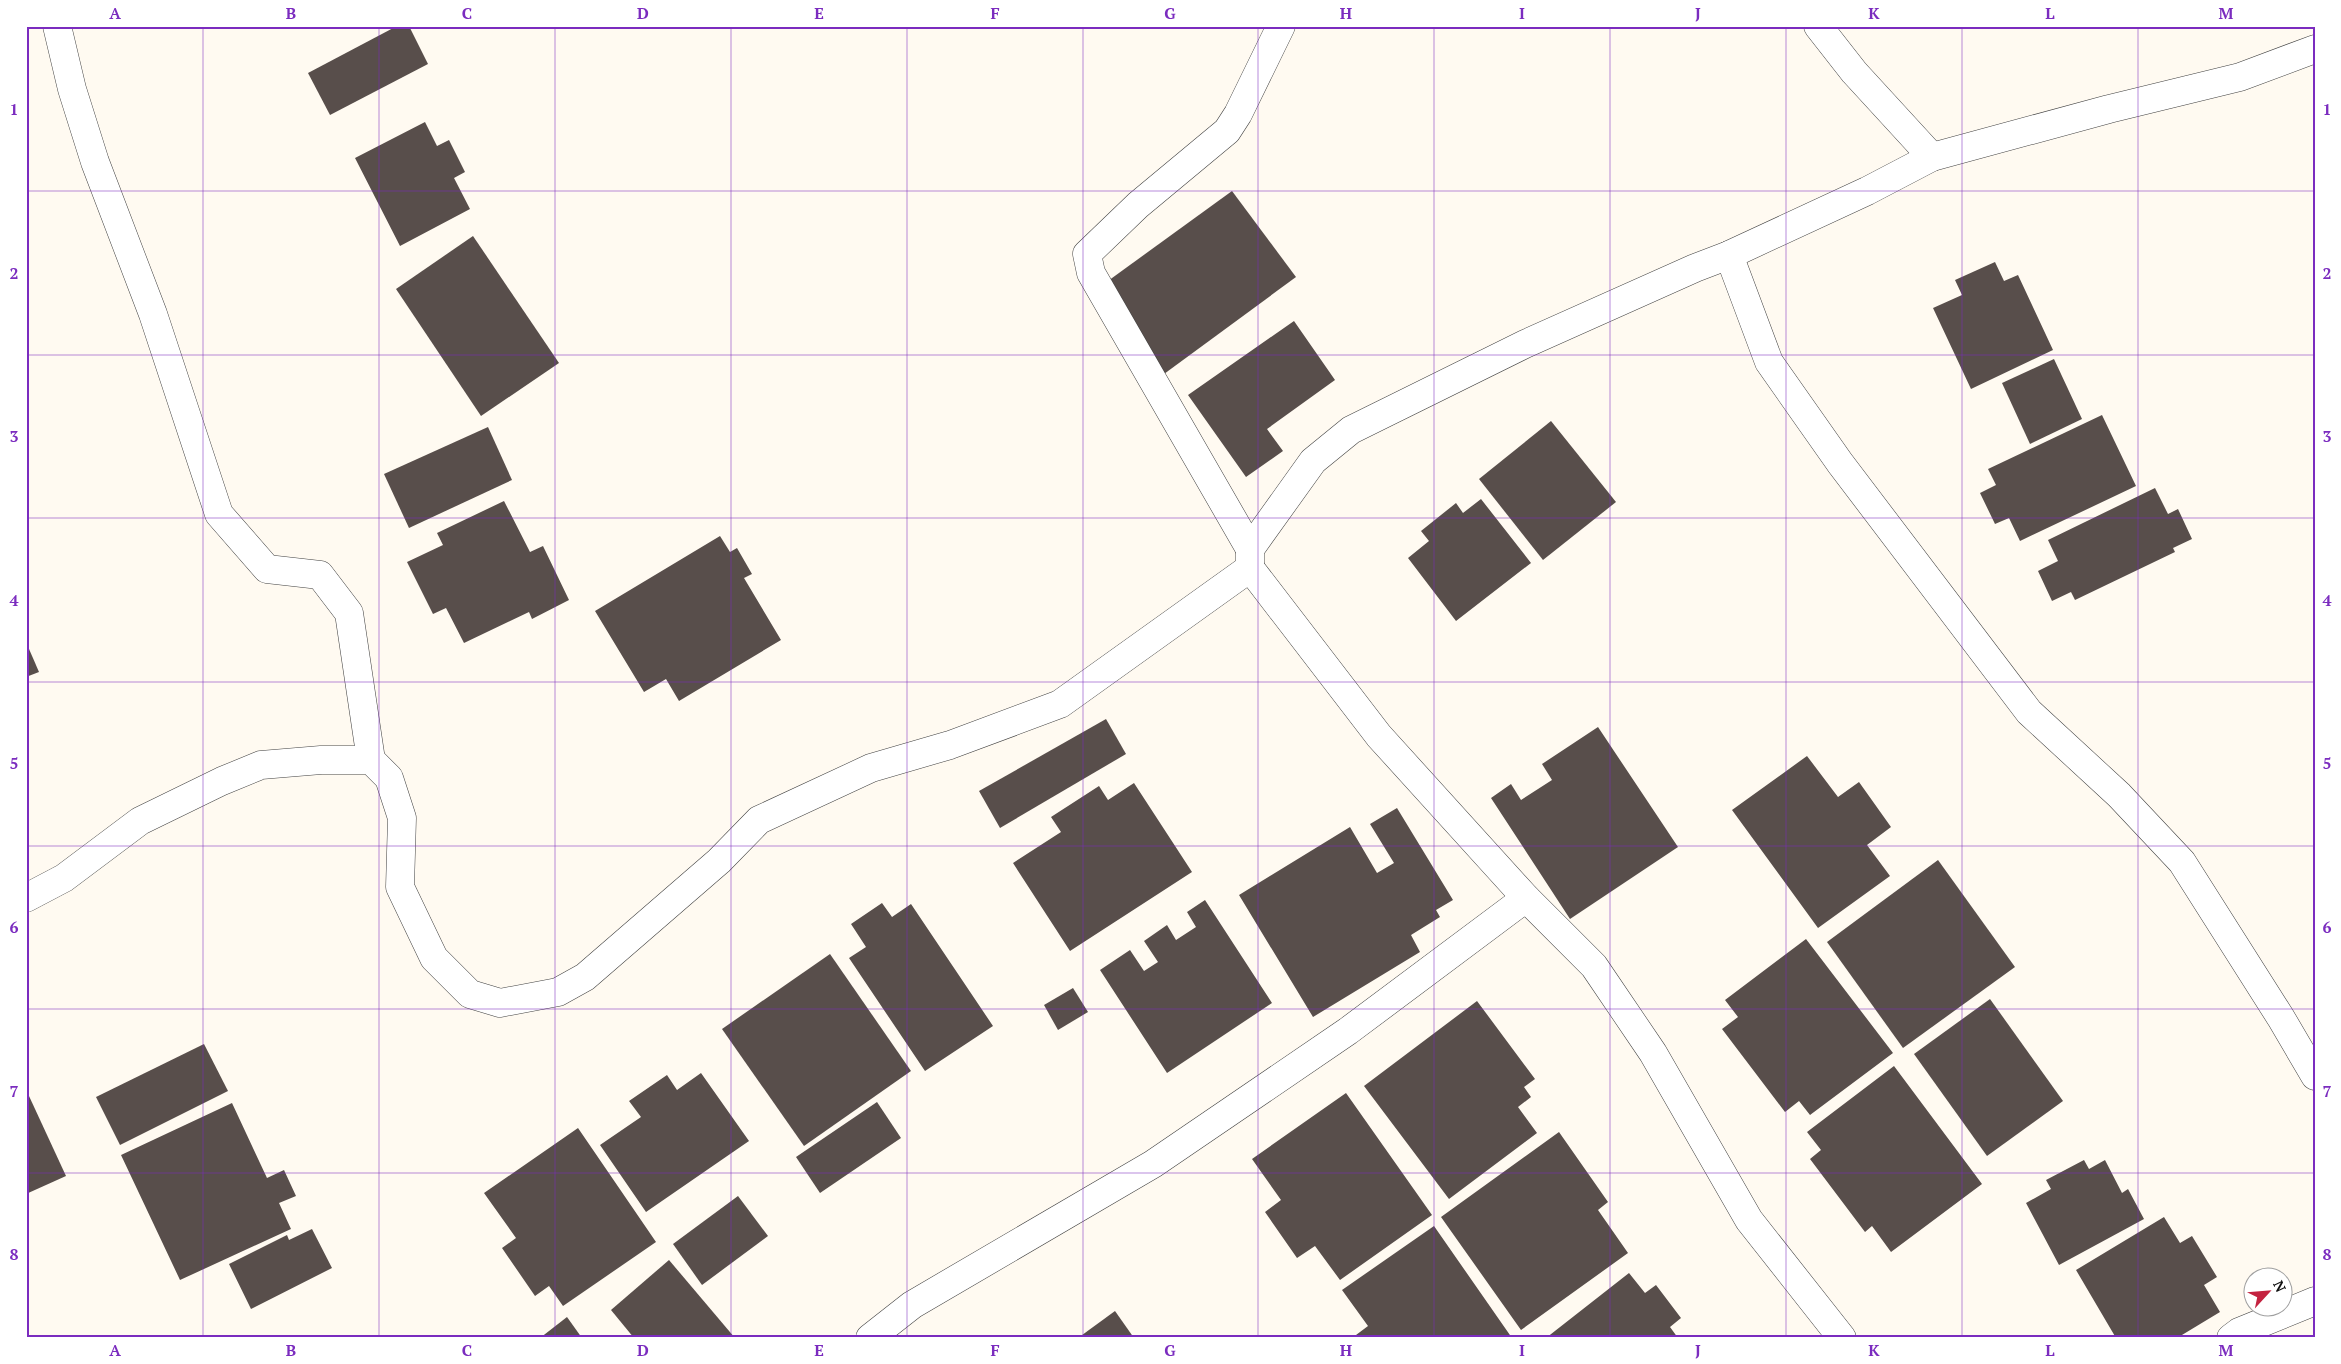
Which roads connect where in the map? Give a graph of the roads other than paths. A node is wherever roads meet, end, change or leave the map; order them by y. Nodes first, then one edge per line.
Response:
1 (57, 26) edge
2 (1281, 26) edge
3 (1818, 26) edge
4 (2315, 49) edge
5 (1932, 157) junction
6 (1728, 255) junction
7 (1250, 559) junction
8 (371, 760) junction
9 (26, 898) edge
10 (1526, 898) junction
11 (2315, 1076) edge
12 (2315, 1301) edge
13 (870, 1338) edge
14 (1842, 1338) edge
15 (2231, 1338) edge

1 - 8 street
2 - 7 street
3 - 5 street
4 - 5 street
5 - 6 street
6 - 7 street
6 - 11 street
7 - 8 street
7 - 10 street
8 - 9 street
10 - 13 street
10 - 14 street
12 - 15 street

